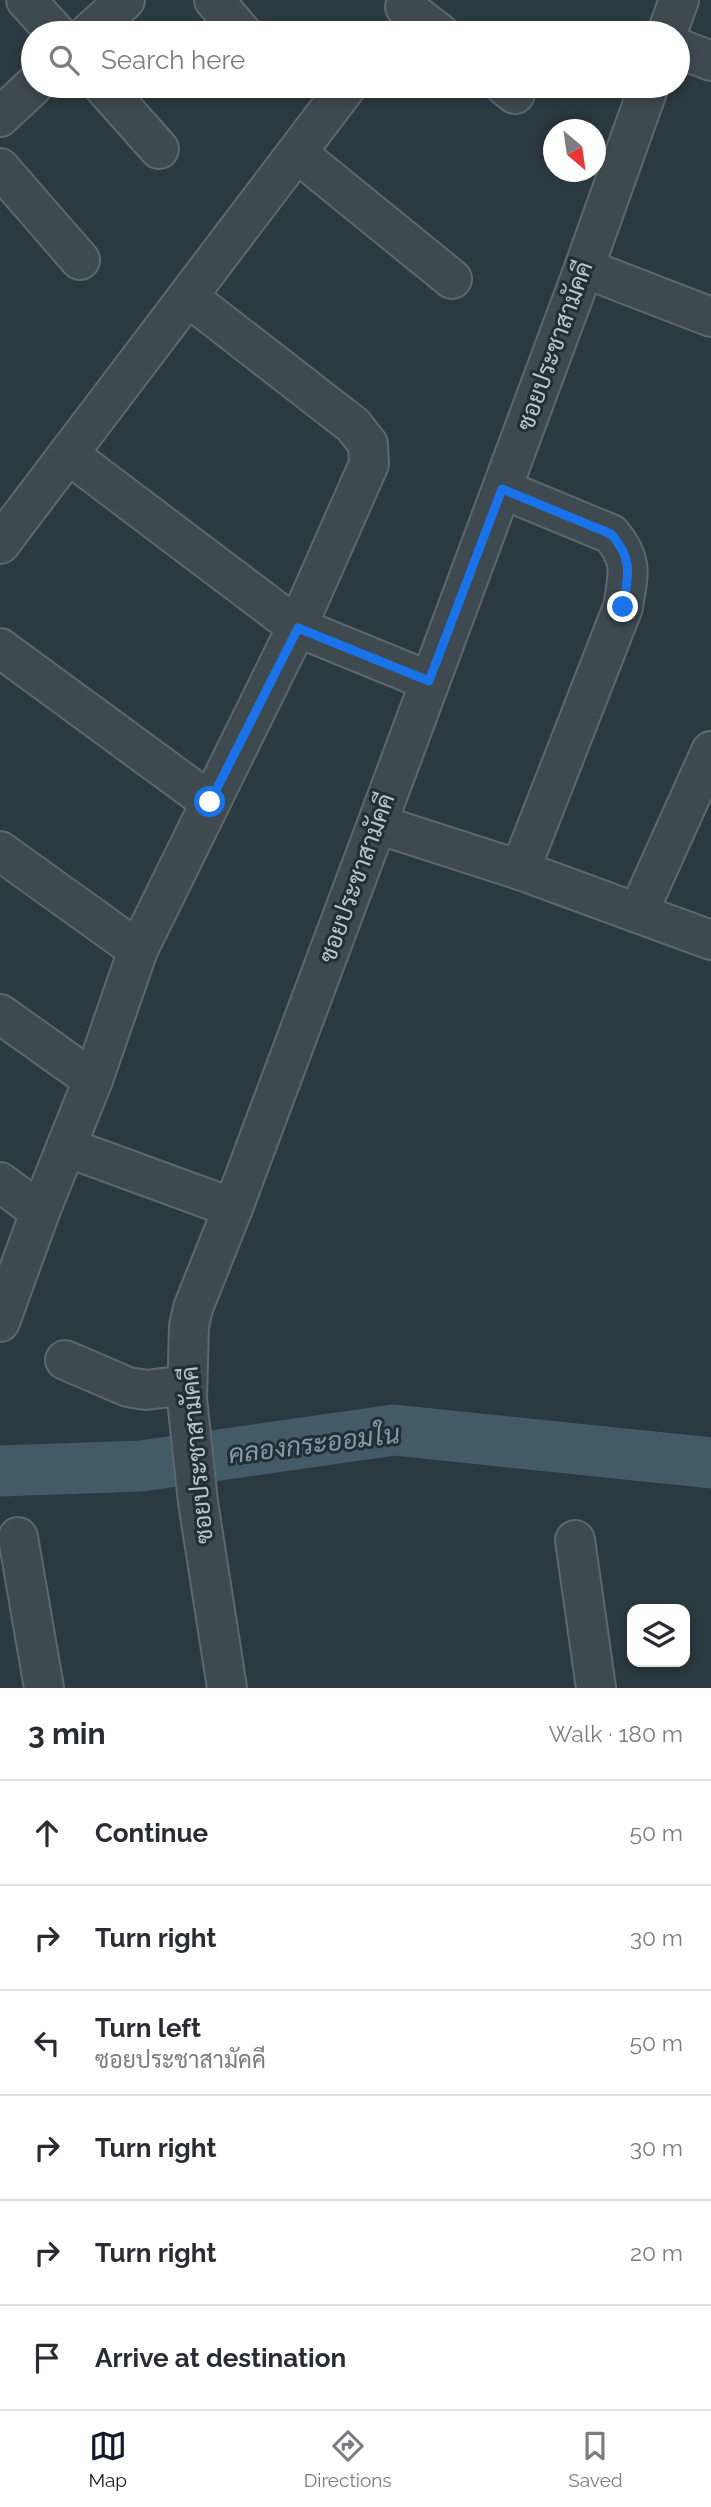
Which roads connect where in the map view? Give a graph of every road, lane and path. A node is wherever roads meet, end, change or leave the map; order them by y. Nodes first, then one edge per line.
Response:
1 (26, 0) edge
2 (125, 0) edge
3 (214, 0) edge
4 (680, 0) edge
5 (400, 13) edge
6 (45, 21) edge
7 (102, 21) edge
8 (232, 21) edge
9 (416, 21) edge
10 (672, 21) edge
11 (690, 53) edge
12 (711, 61) edge
13 (21, 97) edge
14 (114, 98) edge
15 (338, 98) edge
16 (645, 98) edge
17 (0, 117) edge
18 (159, 149) dead end
19 (297, 153) junction
20 (0, 168) edge
21 (80, 260) dead end
22 (584, 268) junction
23 (452, 279) dead end
24 (188, 297) junction
25 (711, 317) edge
26 (68, 454) junction
27 (502, 489) junction
28 (0, 544) edge
29 (298, 628) junction
30 (0, 648) edge
31 (429, 681) junction
32 (711, 751) edge
33 (210, 802) junction
34 (377, 824) junction
35 (0, 851) edge
36 (520, 870) junction
37 (638, 913) junction
38 (711, 940) edge
39 (138, 950) junction
40 (0, 1014) edge
41 (93, 1080) junction
42 (66, 1147) junction
43 (0, 1182) edge
44 (233, 1208) junction
45 (40, 1212) junction
46 (0, 1322) edge
47 (65, 1360) dead end
48 (187, 1392) junction
49 (18, 1537) dead end
50 (575, 1541) dead end
51 (44, 1688) edge
52 (227, 1688) edge
53 (596, 1688) edge

1 - 6 street
2 - 7 street
3 - 8 street
4 - 10 street
5 - 9 street
11 - 12 street
13 - 17 street
14 - 18 street
15 - 19 street
16 - 22 street, ซอยประชาสามัคคี
19 - 23 street
19 - 24 street
20 - 21 street
22 - 25 street
22 - 27 street, ซอยประชาสามัคคี
24 - 26 street
24 - 29 street
26 - 28 street
26 - 29 street
27 - 31 street, ซอยประชาสามัคคี
27 - 36 street
29 - 31 street
29 - 33 street
30 - 33 street
31 - 34 street, ซอยประชาสามัคคี
32 - 37 street
33 - 39 street
34 - 36 street
34 - 44 street, ซอยประชาสามัคคี
35 - 39 street
36 - 37 street
37 - 38 street
39 - 41 street
40 - 41 street
41 - 42 street
42 - 44 street
42 - 45 street
43 - 45 street
44 - 48 street, ซอยประชาสามัคคี
45 - 46 street
47 - 48 street
48 - 52 street, ซอยประชาสามัคคี
49 - 51 street
50 - 53 street

